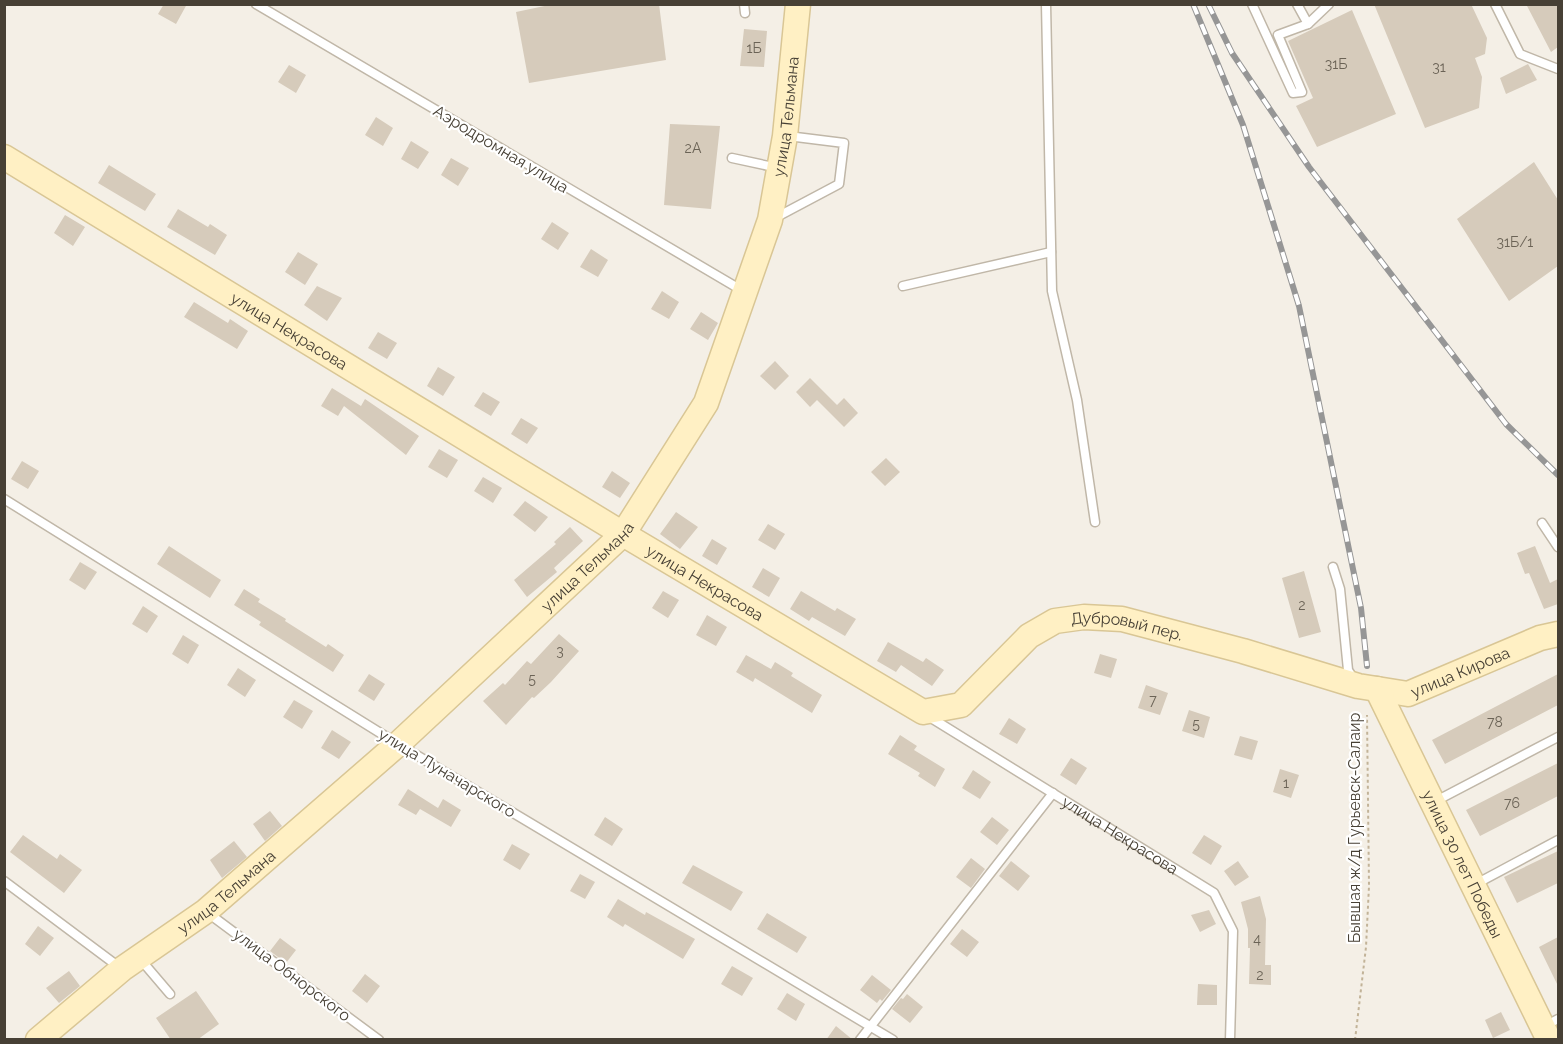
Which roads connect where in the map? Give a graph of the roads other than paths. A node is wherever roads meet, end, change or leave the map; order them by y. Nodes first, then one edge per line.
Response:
1 (798, 4) edge
2 (1046, 4) edge
3 (1252, 4) edge
4 (1297, 4) edge
5 (1329, 4) edge
6 (1495, 4) edge
7 (262, 6) edge
8 (1308, 24) junction
9 (1558, 69) edge
10 (785, 136) junction
11 (4, 157) edge
12 (732, 158) dead end
13 (778, 168) junction
14 (770, 220) junction
15 (1051, 252) junction
16 (903, 286) dead end
17 (746, 293) junction
18 (4, 499) edge
19 (1095, 522) dead end
20 (1542, 523) dead end
21 (623, 534) junction
22 (1558, 547) edge
23 (1333, 567) dead end
24 (1558, 634) edge
25 (1367, 688) junction
26 (923, 712) junction
27 (1558, 737) edge
28 (398, 744) junction
29 (1053, 793) junction
30 (1433, 802) junction
31 (1558, 840) edge
32 (4, 881) edge
33 (1473, 885) junction
34 (206, 911) junction
35 (130, 963) junction
36 (170, 994) dead end
37 (871, 1026) junction
38 (1550, 1028) edge
39 (38, 1040) edge
40 (379, 1040) edge
41 (860, 1040) edge
42 (893, 1040) edge
43 (1230, 1040) edge

1 - 10 street, улица Тельмана
2 - 15 lane
3 - 8 lane
4 - 8 lane
5 - 8 lane
6 - 9 lane
7 - 17 lane, Аэродромная улица
10 - 13 street, улица Тельмана
10 - 14 lane
11 - 21 street, улица Некрасова
12 - 13 lane
13 - 14 street, улица Тельмана
14 - 17 street, улица Тельмана
15 - 16 lane
15 - 19 lane
17 - 21 street, улица Тельмана
18 - 28 lane, улица Луначарского
20 - 22 lane
21 - 26 street, улица Некрасова
21 - 28 street, улица Тельмана
23 - 25 lane
24 - 25 street, улица Кирова
25 - 26 street, Дубровый пер.
25 - 30 street, улица 30 лет Победы
26 - 29 lane, улица Некрасова
27 - 30 lane
28 - 34 street, улица Тельмана
28 - 37 lane, улица Луначарского
29 - 37 lane
29 - 43 lane, улица Некрасова
30 - 33 street, улица 30 лет Победы
31 - 33 lane
32 - 35 lane
33 - 38 street, улица 30 лет Победы
34 - 35 street, улица Тельмана
34 - 40 lane, улица Обнорского
35 - 36 lane
35 - 39 street, улица Тельмана
37 - 41 lane
37 - 42 lane, улица Луначарского

